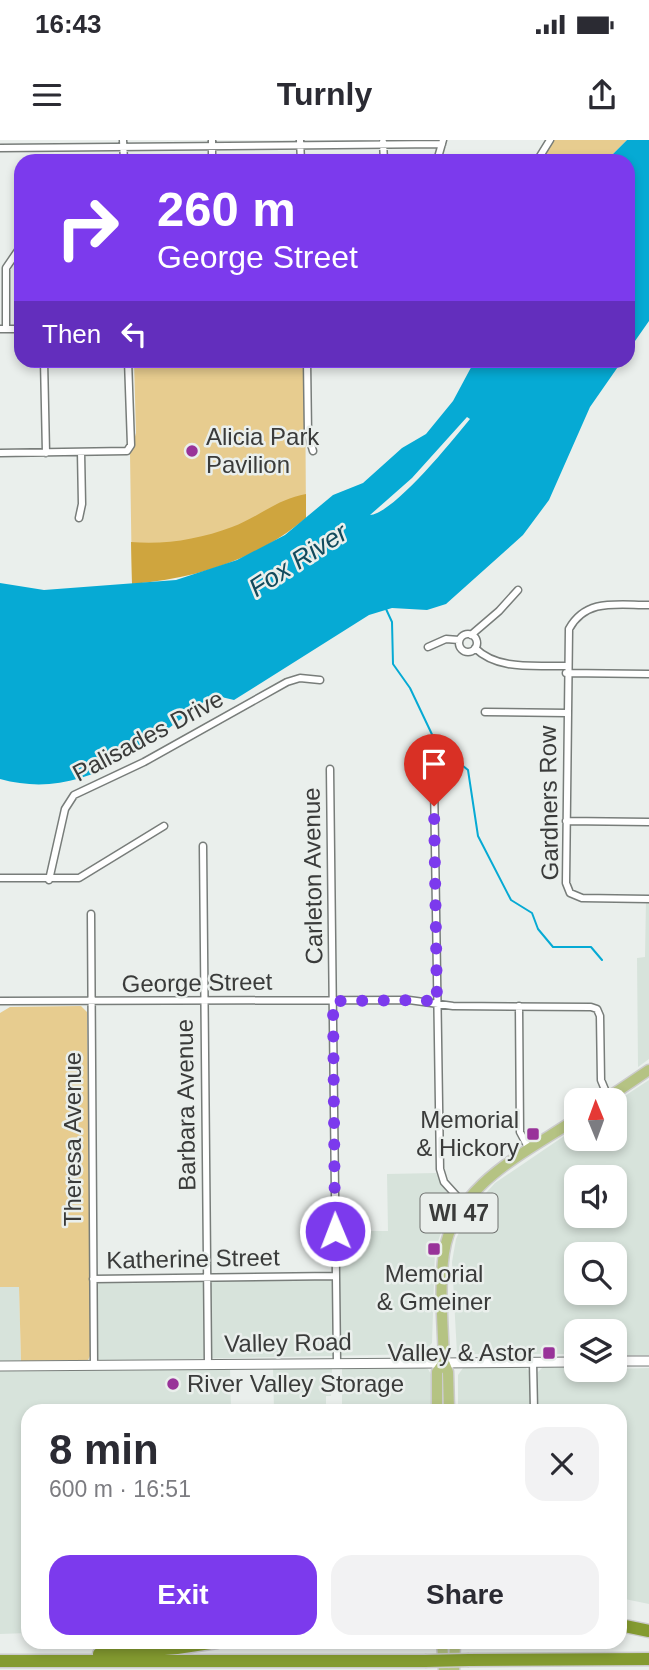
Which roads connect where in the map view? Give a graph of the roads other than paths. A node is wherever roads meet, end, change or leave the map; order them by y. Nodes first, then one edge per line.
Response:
1 (383, 142) edge
2 (442, 142) edge
3 (212, 143) edge
4 (300, 143) edge
5 (123, 144) edge
6 (0, 148) edge
7 (14, 256) edge
8 (3, 329) edge
9 (44, 368) edge
10 (128, 368) edge
11 (307, 368) edge
12 (81, 452) junction
13 (313, 452) dead end
14 (0, 453) edge
15 (46, 453) junction
16 (79, 518) dead end
17 (519, 590) dead end
18 (649, 605) edge
19 (471, 635) junction
20 (460, 640) junction
21 (428, 646) dead end
22 (475, 648) junction
23 (566, 669) junction
24 (649, 674) edge
25 (320, 680) dead end
26 (485, 712) dead end
27 (567, 713) junction
28 (330, 769) dead end
29 (434, 780) dead end
30 (566, 821) junction
31 (649, 821) edge
32 (164, 826) dead end
33 (203, 846) dead end
34 (0, 878) edge
35 (49, 880) junction
36 (649, 899) edge
37 (91, 914) dead end
38 (333, 1001) junction
39 (204, 1002) junction
40 (1, 1003) edge
41 (92, 1003) junction
42 (437, 1003) junction
43 (519, 1006) junction
44 (649, 1070) edge
45 (603, 1088) edge
46 (622, 1088) edge
47 (564, 1127) edge
48 (529, 1150) junction
49 (464, 1204) junction
50 (335, 1276) junction
51 (207, 1278) junction
52 (93, 1279) junction
53 (627, 1361) edge
54 (649, 1361) edge
55 (337, 1362) junction
56 (443, 1362) junction
57 (533, 1362) junction
58 (564, 1362) edge
59 (208, 1363) junction
60 (94, 1365) junction
61 (0, 1366) edge
62 (437, 1404) edge
63 (449, 1404) edge
64 (534, 1404) edge
65 (627, 1626) edge
66 (649, 1631) edge
67 (164, 1649) edge
68 (442, 1649) edge
69 (454, 1649) edge
70 (649, 1659) edge
71 (0, 1661) edge
72 (64, 1661) junction
73 (444, 1670) edge
74 (454, 1670) edge

1 - 2 street
1 - 4 street
3 - 4 street
3 - 5 street
5 - 6 street
7 - 8 street
9 - 15 street
10 - 12 street
11 - 13 street
12 - 15 street
12 - 16 street
14 - 15 street
17 - 19 street
18 - 23 street, Gardners Row
19 - 20 street
19 - 22 street
20 - 21 street
20 - 22 street
22 - 23 street
23 - 24 street
23 - 27 street, Gardners Row
25 - 35 street, Palisades Drive
26 - 27 street
27 - 30 street, Gardners Row
28 - 38 street, Carleton Avenue
29 - 42 street
30 - 31 street
30 - 36 street, Gardners Row
32 - 35 street
33 - 39 street, Barbara Avenue
34 - 35 street
37 - 41 street, Theresa Avenue
38 - 39 street, George Street
38 - 42 street, George Street
38 - 50 street, Carleton Avenue
39 - 41 street, George Street
39 - 51 street, Barbara Avenue
40 - 41 street, George Street
41 - 52 street, Theresa Avenue
42 - 43 street, George Street
42 - 49 street
43 - 45 street, George Street
43 - 48 street
44 - 46 main road
47 - 48 main road, WI 47
48 - 49 main road, WI 47
49 - 56 main road, WI 47
50 - 51 street, Katherine Street
50 - 55 street, Carleton Avenue
51 - 52 street, Katherine Street
51 - 59 street, Barbara Avenue
52 - 60 street, Theresa Avenue
53 - 54 main road
55 - 56 main road, Valley Road
55 - 59 main road, Valley Road
56 - 57 main road, Valley Road
56 - 62 main road, WI 47
56 - 63 main road, WI 47
57 - 58 main road, Valley Road
57 - 64 street
59 - 60 main road, Valley Road
60 - 61 main road, Valley Road
65 - 66 highway
67 - 72 highway
68 - 73 main road
69 - 74 main road
70 - 72 highway, bridge
71 - 72 highway

